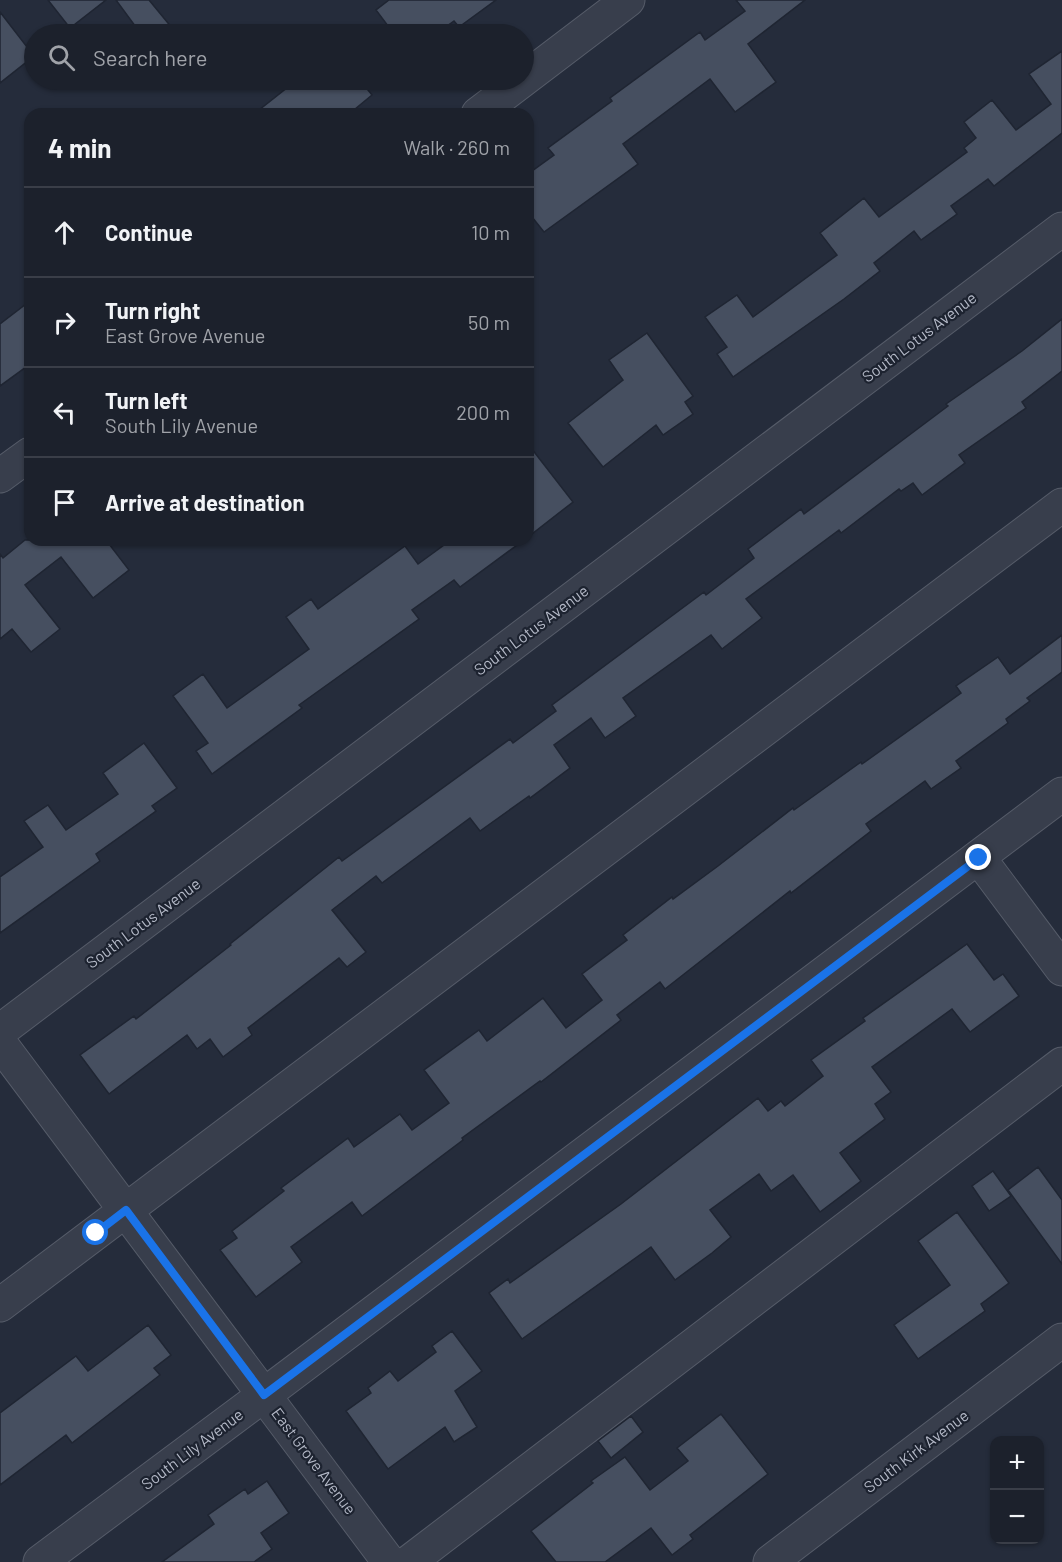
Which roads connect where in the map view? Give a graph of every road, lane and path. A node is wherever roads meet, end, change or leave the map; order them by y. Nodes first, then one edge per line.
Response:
1 (628, 0) edge
2 (534, 71) edge
3 (510, 90) edge
4 (486, 108) edge
5 (1062, 229) edge
6 (24, 458) edge
7 (0, 476) edge
8 (1062, 505) edge
9 (1062, 794) edge
10 (979, 858) junction
11 (1062, 969) edge
12 (0, 1031) edge
13 (0, 1043) edge
14 (1062, 1064) edge
15 (126, 1210) junction
16 (0, 1305) edge
17 (1062, 1340) edge
18 (264, 1395) junction
19 (40, 1562) edge
20 (389, 1562) edge
21 (409, 1562) edge
22 (770, 1562) edge

1 - 2 street
3 - 4 street
5 - 12 street, South Lotus Avenue
6 - 7 street
8 - 15 street
9 - 10 street, South Lily Avenue
10 - 11 street
10 - 18 street, South Lily Avenue
13 - 15 street, East Grove Avenue
14 - 21 street
15 - 16 street
15 - 18 street, East Grove Avenue
17 - 22 street, South Kirk Avenue
18 - 19 street, South Lily Avenue
18 - 20 street, East Grove Avenue

